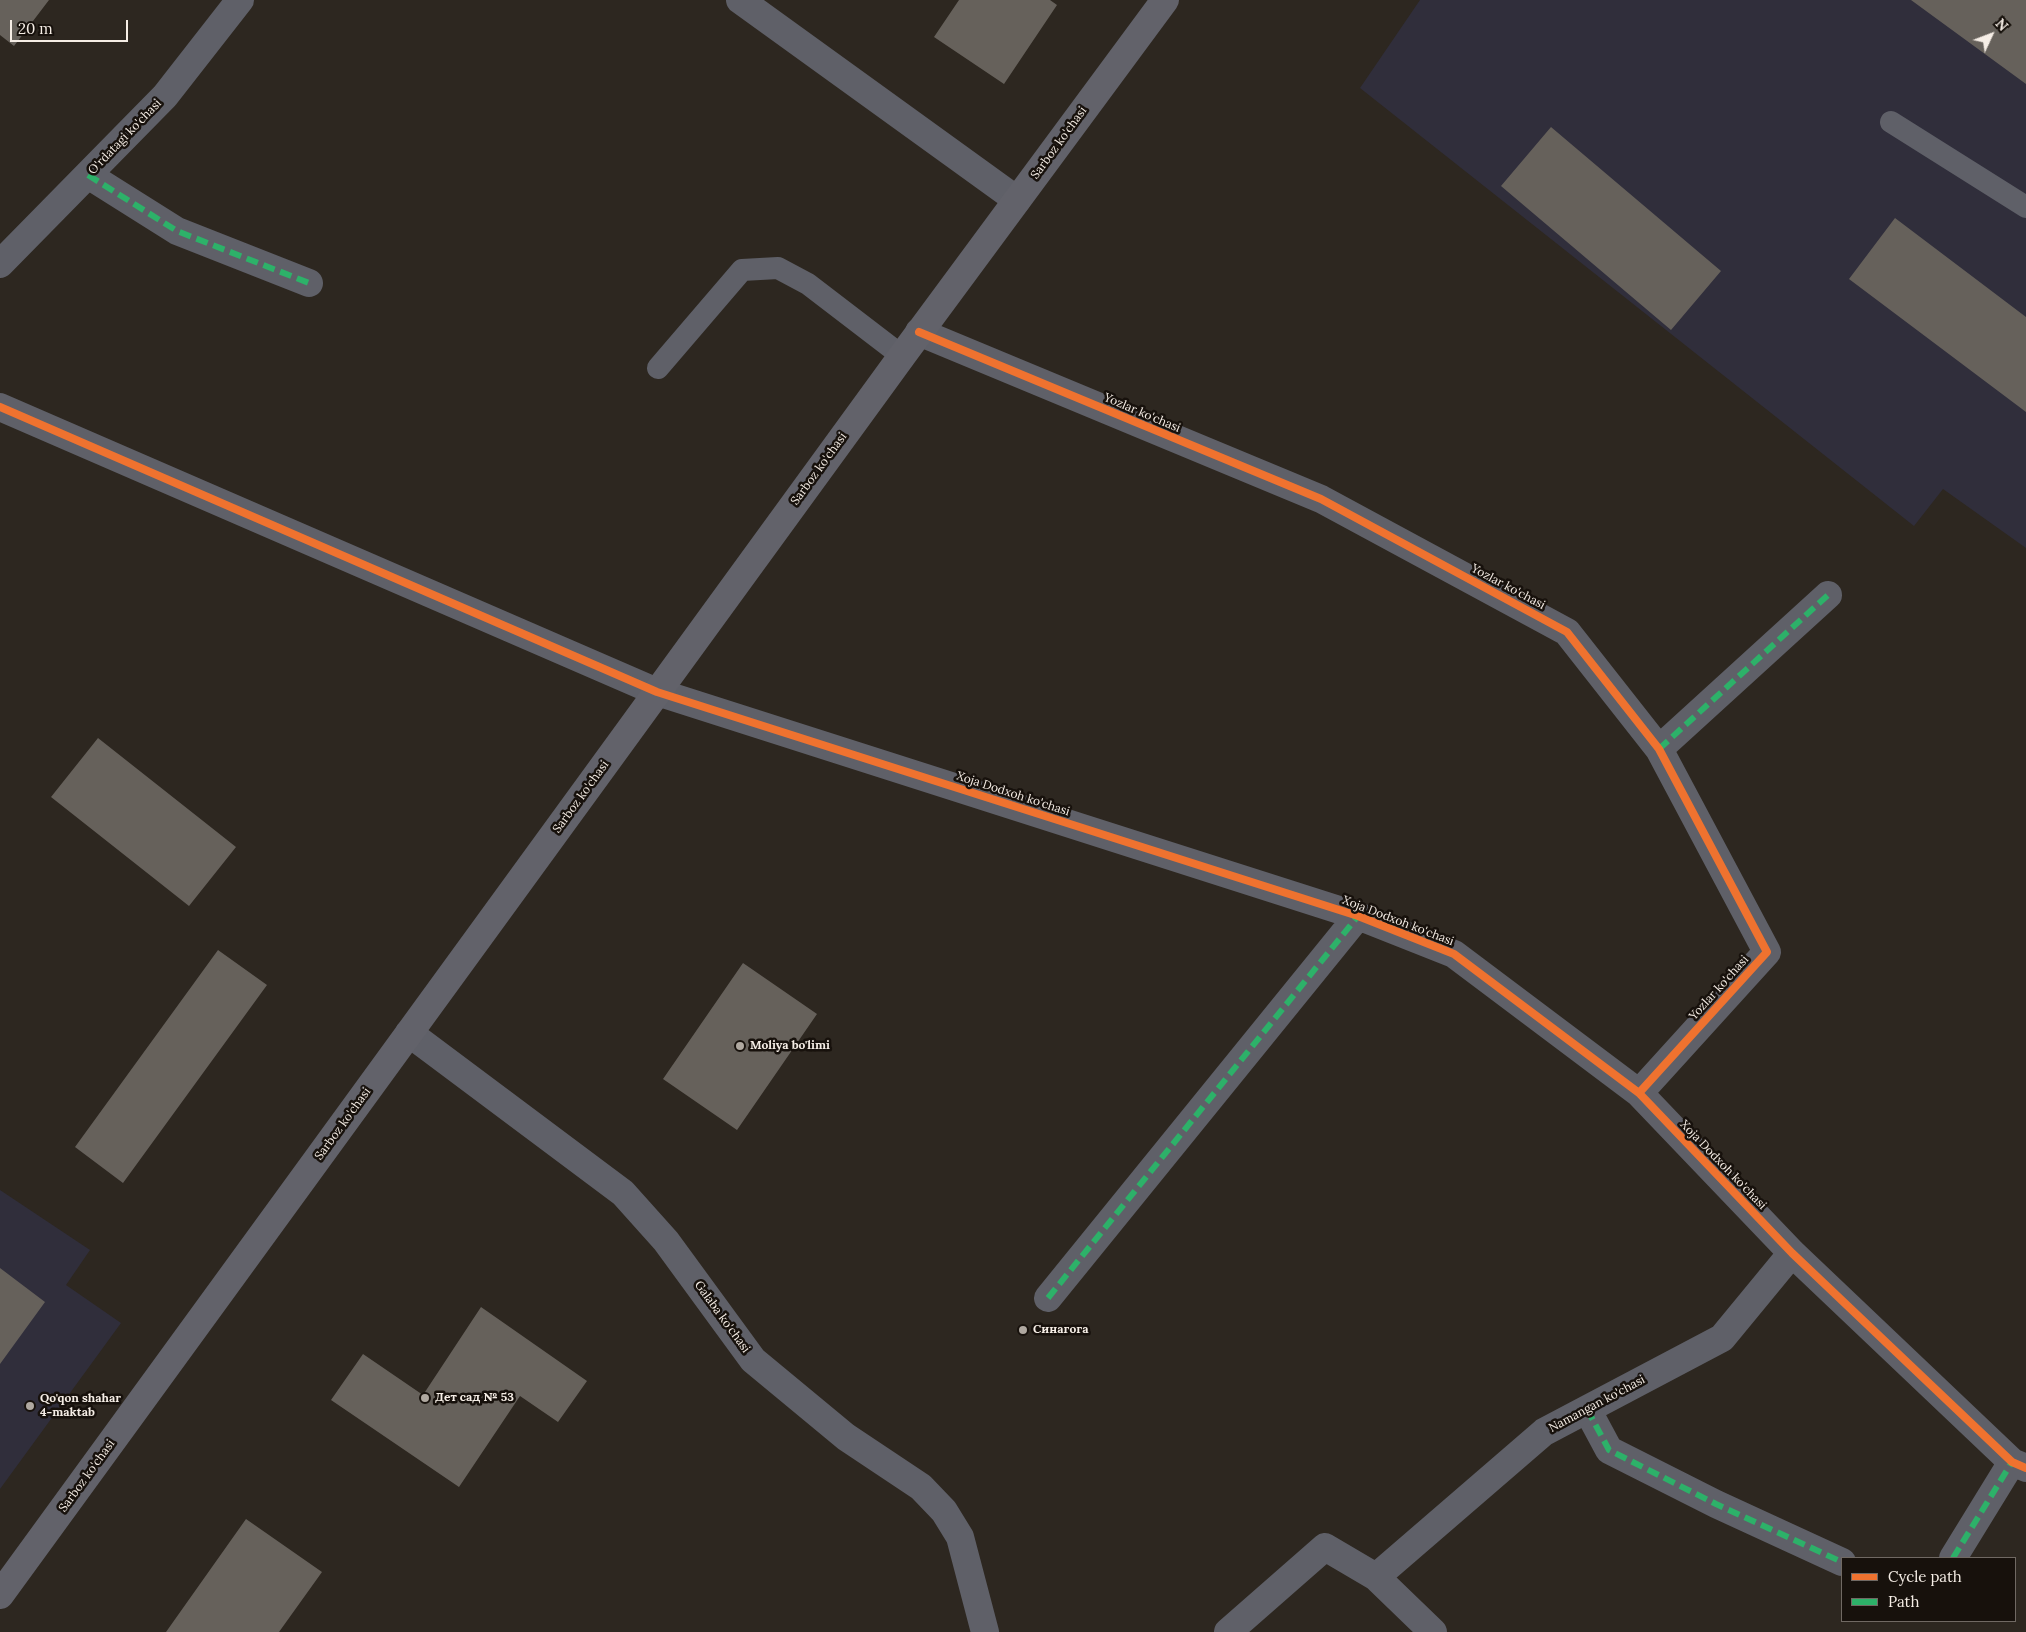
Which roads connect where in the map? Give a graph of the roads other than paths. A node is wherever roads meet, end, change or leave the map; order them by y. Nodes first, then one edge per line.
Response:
1 (240, 0) edge
2 (740, 0) edge
3 (1165, 0) edge
4 (1891, 122) dead end
5 (88, 175) junction
6 (1017, 200) junction
7 (2026, 207) edge
8 (0, 264) edge
9 (309, 283) dead end
10 (919, 332) junction
11 (902, 356) junction
12 (658, 368) dead end
13 (0, 407) edge
14 (1828, 595) dead end
15 (657, 692) junction
16 (1659, 749) junction
17 (1358, 916) junction
18 (409, 1033) junction
19 (1639, 1094) junction
20 (1792, 1253) junction
21 (1048, 1298) dead end
22 (1587, 1409) junction
23 (2019, 1465) edge
24 (1955, 1557) edge
25 (1841, 1562) edge
26 (1376, 1577) junction
27 (0, 1595) edge
28 (985, 1632) edge
29 (1228, 1632) edge
30 (1433, 1632) edge

1 - 5 street, O'rdatagi ko'chasi
2 - 6 street
3 - 6 main road, Sarboz ko'chasi
4 - 7 lane
5 - 8 street, O'rdatagi ko'chasi
5 - 9 street
6 - 10 main road, Sarboz ko'chasi
10 - 11 main road, Sarboz ko'chasi
10 - 16 street, Yozlar ko'chasi
11 - 12 lane
11 - 15 main road, Sarboz ko'chasi
13 - 15 street, Xoja Dodxoh ko'chasi
14 - 16 street
15 - 17 street, Xoja Dodxoh ko'chasi
15 - 18 main road, Sarboz ko'chasi
16 - 19 street, Yozlar ko'chasi
17 - 19 street, Xoja Dodxoh ko'chasi
17 - 21 street
18 - 27 main road, Sarboz ko'chasi
18 - 28 street, Galaba ko'chasi
19 - 20 street, Xoja Dodxoh ko'chasi
20 - 22 street, Namangan ko'chasi
20 - 23 street, Xoja Dodxoh ko'chasi
22 - 25 street
22 - 26 street, Namangan ko'chasi
23 - 24 street
26 - 29 street
26 - 30 street

